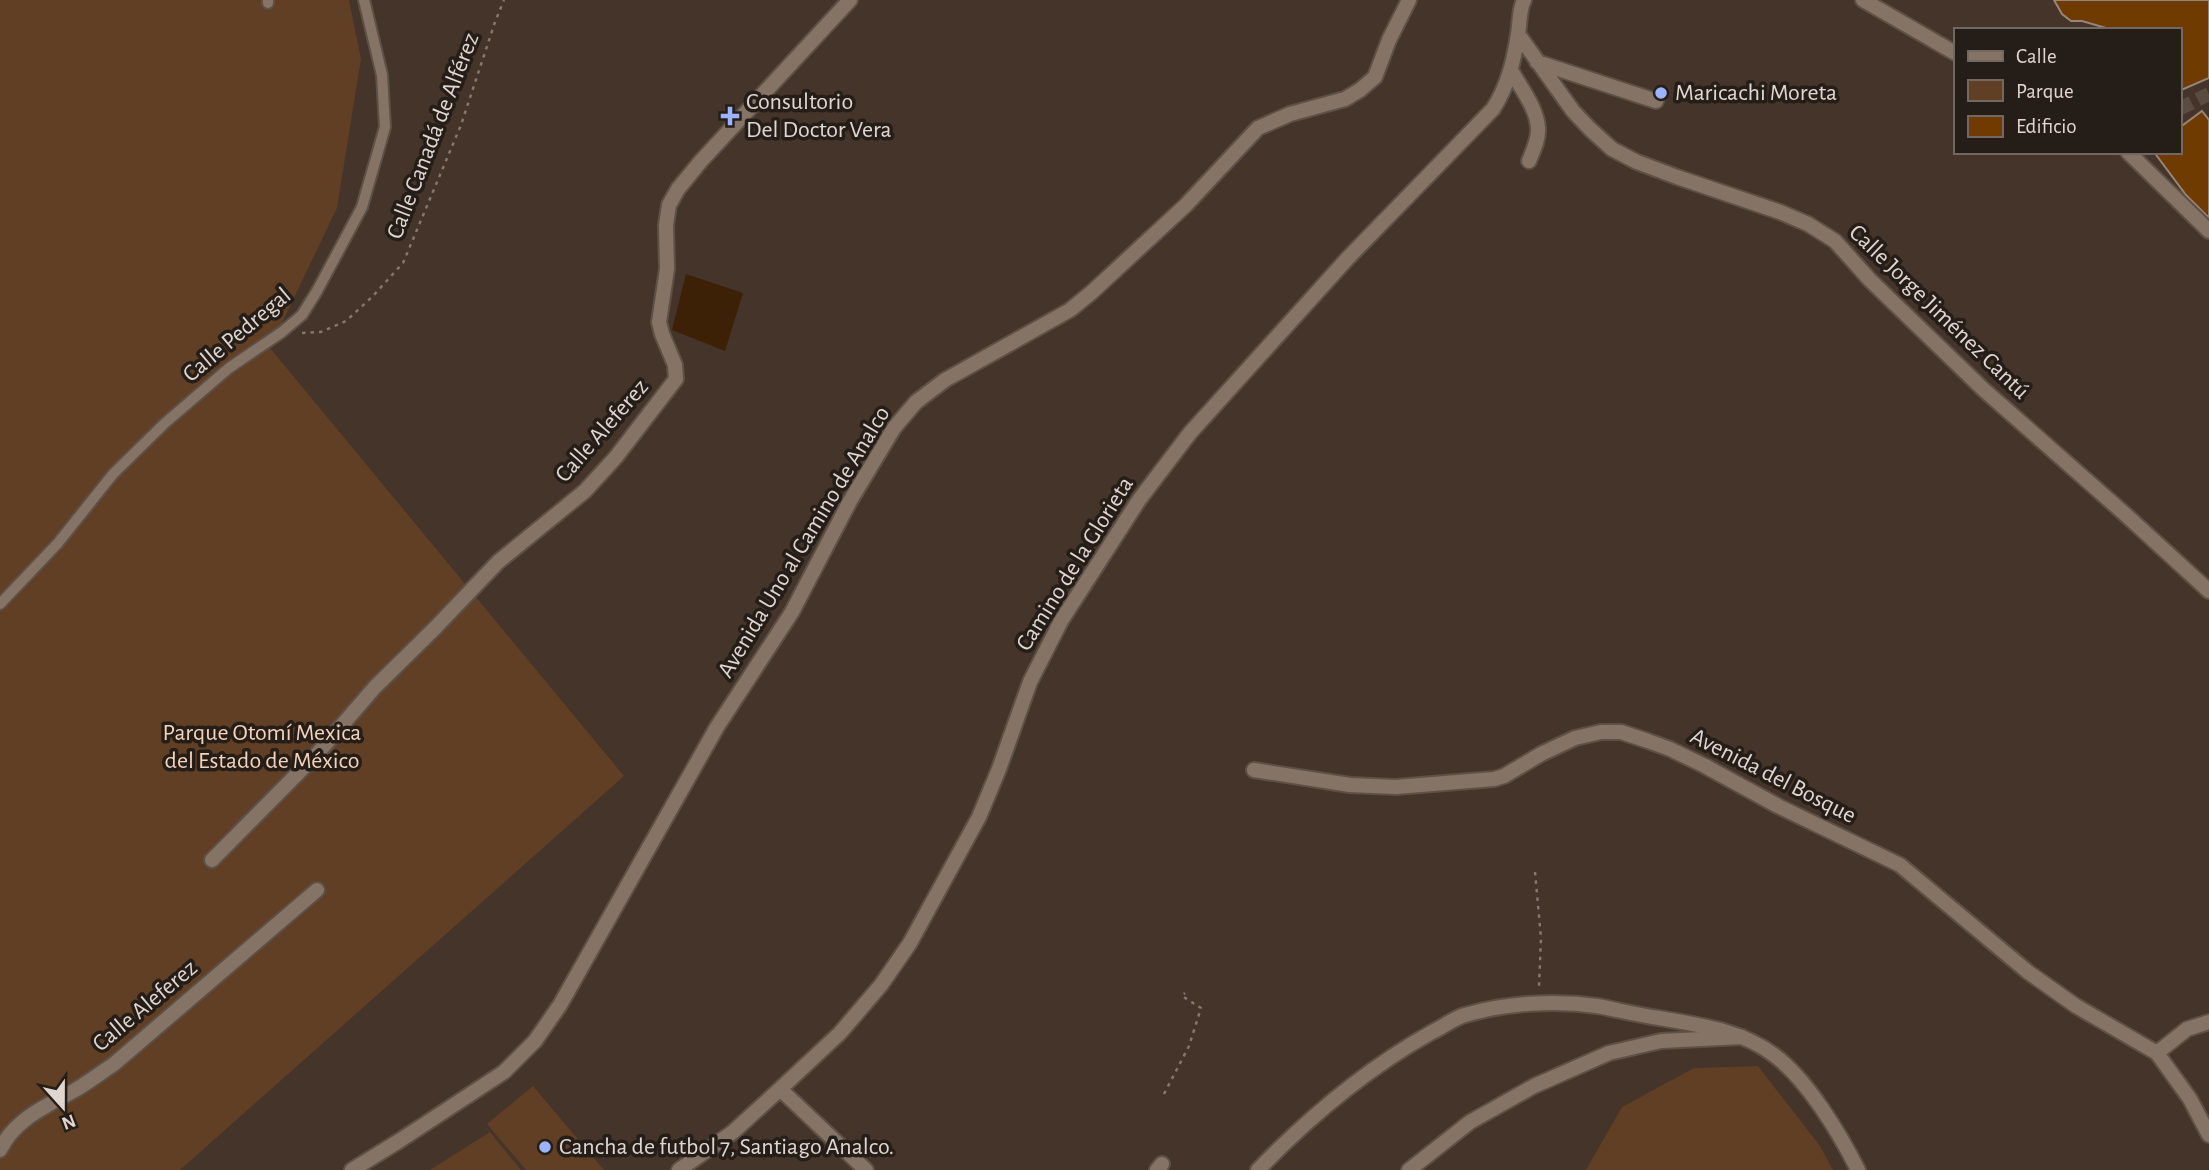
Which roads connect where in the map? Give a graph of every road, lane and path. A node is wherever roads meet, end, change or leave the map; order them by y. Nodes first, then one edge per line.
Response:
1 (364, 0) edge
2 (505, 0) edge
3 (850, 0) edge
4 (1409, 0) edge
5 (1524, 0) edge
6 (1863, 0) edge
7 (1518, 34) junction
8 (1954, 52) edge
9 (1537, 62) junction
10 (1511, 70) junction
11 (1656, 101) dead end
12 (2131, 154) edge
13 (1529, 161) dead end
14 (2209, 231) edge
15 (282, 332) junction
16 (2209, 591) edge
17 (0, 604) edge
18 (1254, 770) dead end
19 (212, 860) dead end
20 (1535, 872) dead end
21 (317, 890) dead end
22 (1185, 993) dead end
23 (1538, 1004) junction
24 (2209, 1022) edge
25 (1743, 1037) junction
26 (2157, 1053) junction
27 (780, 1089) junction
28 (1164, 1094) dead end
29 (2209, 1135) edge
30 (0, 1150) edge
31 (352, 1170) edge
32 (679, 1170) edge
33 (866, 1170) edge
34 (1258, 1170) edge
35 (1409, 1170) edge
36 (1858, 1170) edge

1 - 15 lane, Calle Pedregal
2 - 15 path, Calle Canadá de Alférez
3 - 19 street, Calle Aleferez
4 - 31 street, Avenida Uno al Camino de Analco
5 - 7 street, Camino de la Glorieta
6 - 8 street
7 - 9 street, Calle Jorge Jiménez Cantú
7 - 10 street, Camino de la Glorieta
9 - 11 street
9 - 16 street, Calle Jorge Jiménez Cantú
10 - 13 street
10 - 27 street, Camino de la Glorieta
12 - 14 street
15 - 17 lane, Calle Pedregal
18 - 26 street, Avenida del Bosque
20 - 23 path
21 - 30 street, Calle Aleferez
22 - 28 path
23 - 25 street
23 - 34 street
24 - 26 street
25 - 35 street
25 - 36 street
26 - 29 street
27 - 32 street, Camino de la Glorieta
27 - 33 street

